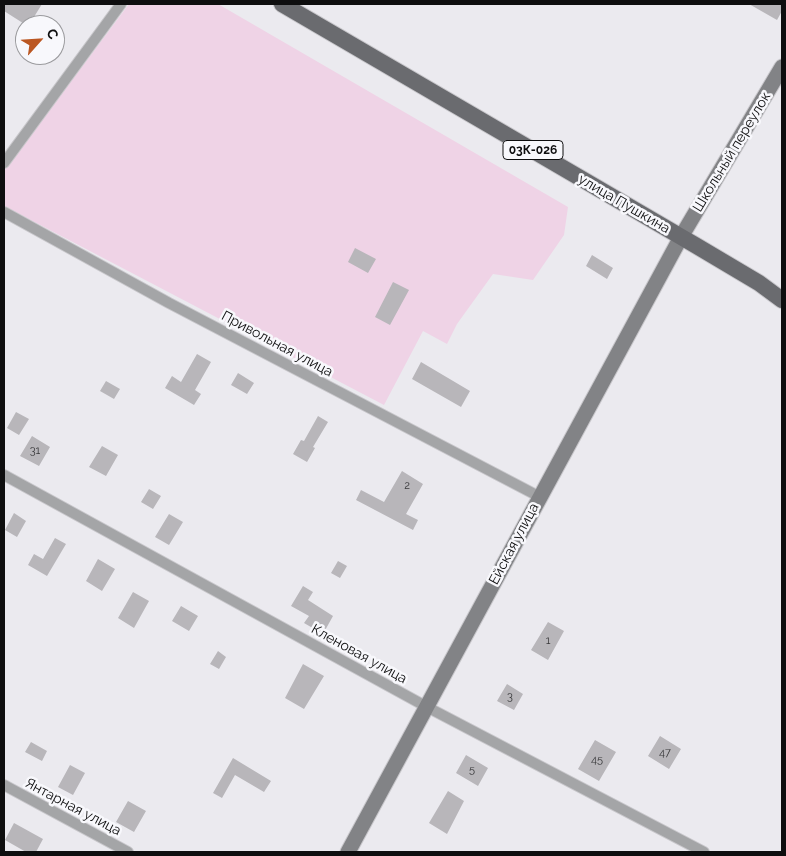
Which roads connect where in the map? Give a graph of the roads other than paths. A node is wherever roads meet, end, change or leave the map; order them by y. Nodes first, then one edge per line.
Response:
1 (120, 4) edge
2 (282, 4) edge
3 (782, 67) edge
4 (4, 163) edge
5 (4, 212) edge
6 (681, 237) junction
7 (782, 300) edge
8 (4, 475) edge
9 (540, 497) junction
10 (427, 707) junction
11 (4, 785) edge
12 (128, 852) edge
13 (348, 852) edge
14 (704, 852) edge

1 - 4 street
2 - 6 main road, улица Пушкина / 03К-026
3 - 6 street, Школьный переулок
5 - 9 street, Привольная улица
6 - 7 main road, улица Пушкина / 03К-026
6 - 9 street, Ейская улица
8 - 10 street, Кленовая улица
9 - 10 street, Ейская улица
10 - 13 street, Ейская улица
10 - 14 street, Кленовая улица
11 - 12 street, Янтарная улица

